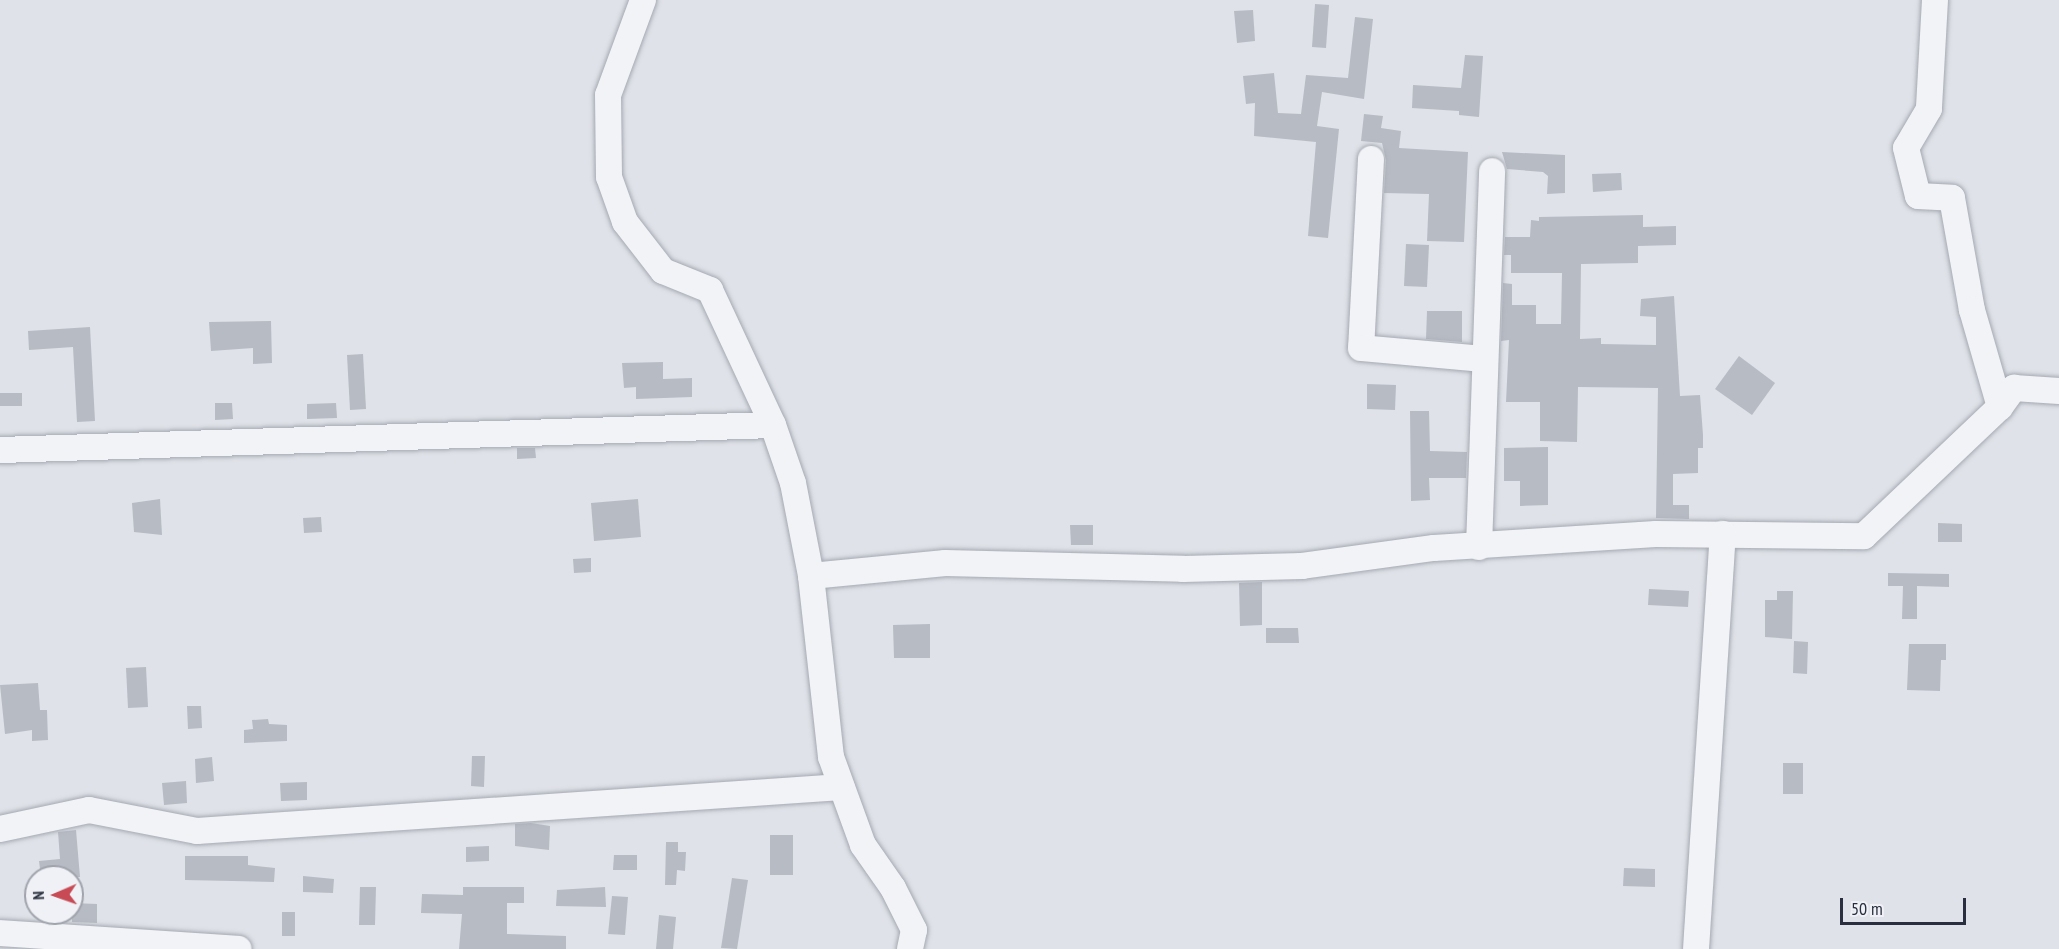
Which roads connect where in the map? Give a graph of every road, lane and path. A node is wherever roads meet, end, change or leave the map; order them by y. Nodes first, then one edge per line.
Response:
1 (644, 0) edge
2 (1935, 0) edge
3 (1371, 159) dead end
4 (1492, 171) dead end
5 (1485, 359) junction
6 (2059, 392) edge
7 (2000, 407) junction
8 (773, 425) junction
9 (0, 450) edge
10 (1723, 534) junction
11 (1479, 547) junction
12 (811, 576) junction
13 (842, 787) junction
14 (0, 829) edge
15 (0, 933) edge
16 (238, 949) edge
17 (910, 949) edge
18 (1696, 949) edge

1 - 8 street
2 - 7 street
3 - 5 street
4 - 5 street
5 - 11 street
6 - 7 street
7 - 10 street
8 - 9 street
8 - 12 street
10 - 11 street
10 - 18 street
11 - 12 street
12 - 13 street
13 - 14 street
13 - 17 street
15 - 16 street

